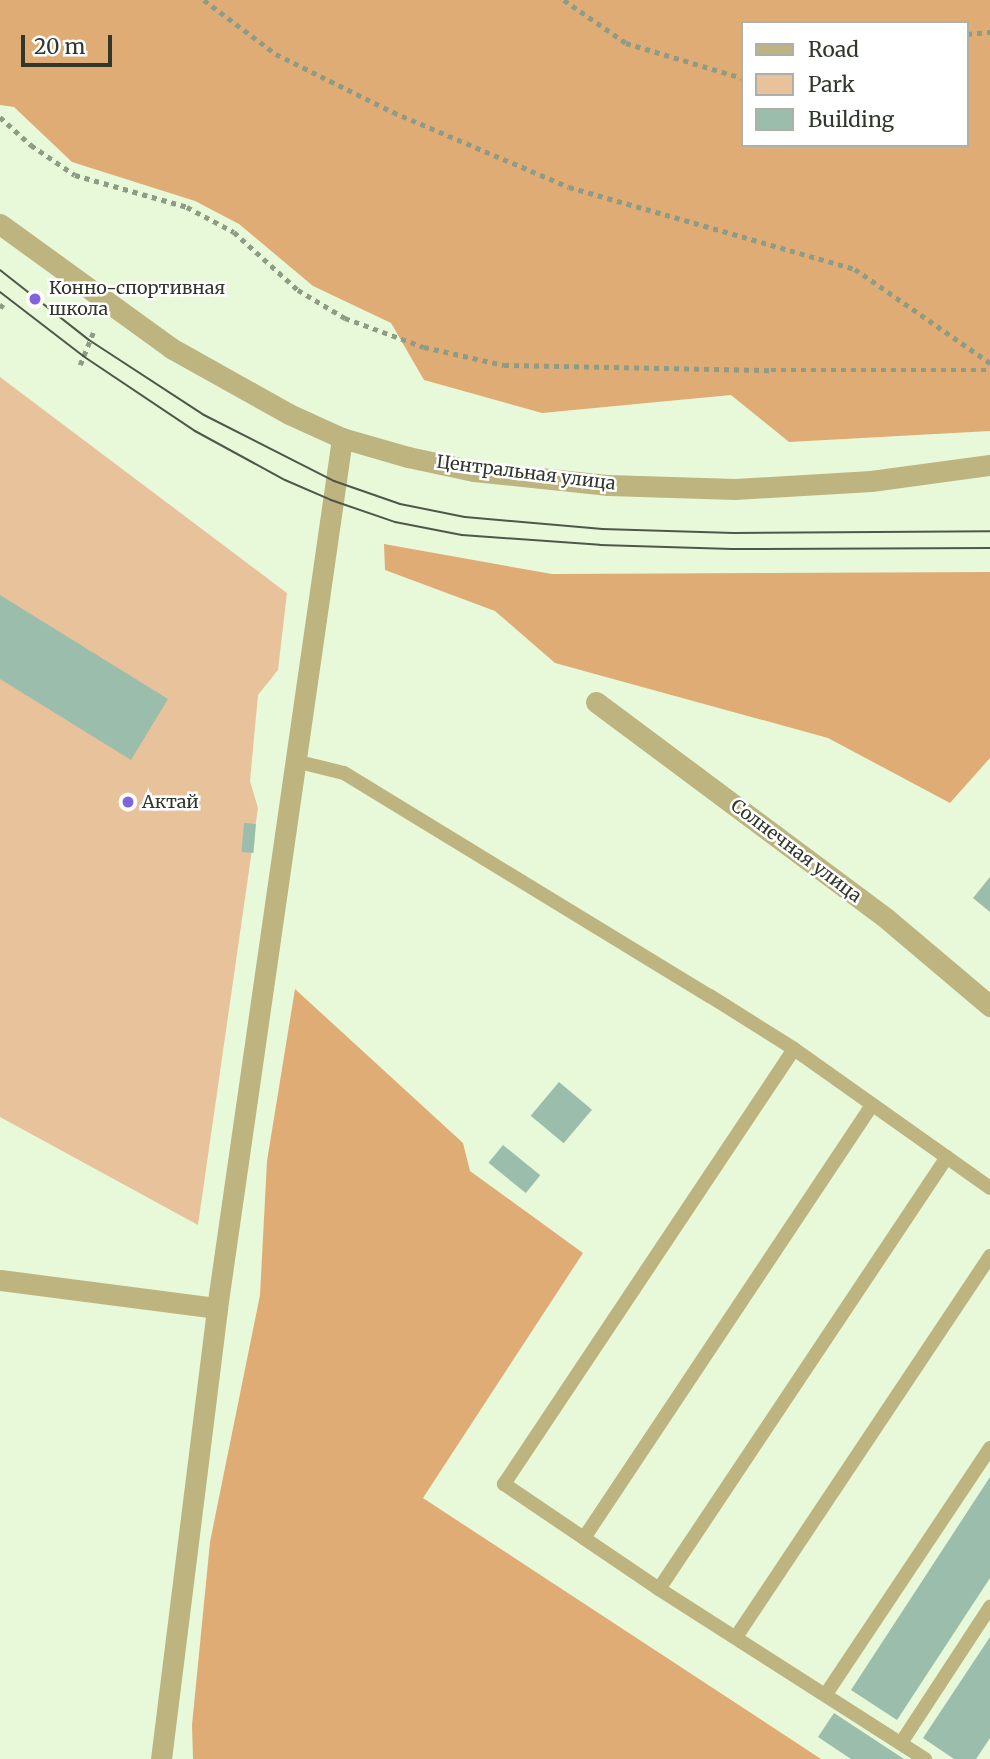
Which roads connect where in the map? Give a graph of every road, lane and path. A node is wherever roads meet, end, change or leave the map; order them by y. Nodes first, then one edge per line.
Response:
1 (204, 0) edge
2 (564, 0) edge
3 (990, 32) edge
4 (969, 34) edge
5 (741, 77) edge
6 (0, 117) edge
7 (0, 224) edge
8 (93, 332) dead end
9 (990, 363) edge
10 (80, 365) dead end
11 (990, 370) edge
12 (342, 438) junction
13 (990, 465) edge
14 (596, 702) dead end
15 (295, 761) junction
16 (990, 1006) edge
17 (794, 1049) junction
18 (872, 1105) junction
19 (947, 1157) junction
20 (990, 1188) edge
21 (990, 1256) edge
22 (0, 1280) edge
23 (217, 1308) junction
24 (990, 1448) edge
25 (584, 1538) junction
26 (659, 1589) junction
27 (990, 1607) edge
28 (736, 1637) junction
29 (826, 1694) junction
30 (901, 1743) junction
31 (161, 1759) edge
32 (925, 1759) edge

1 - 9 path
2 - 5 path
3 - 4 path
6 - 11 path
7 - 12 street, Центральная улица
8 - 10 path
12 - 13 street, Центральная улица
12 - 15 street
14 - 16 street, Солнечная улица
15 - 17 lane
15 - 23 street
17 - 18 lane
17 - 25 lane
18 - 19 lane
18 - 25 lane
19 - 20 lane
19 - 26 lane
21 - 28 lane
22 - 23 street
23 - 31 street
24 - 29 lane
25 - 26 lane
26 - 28 lane
27 - 30 lane
28 - 29 lane
29 - 30 lane
30 - 32 lane

